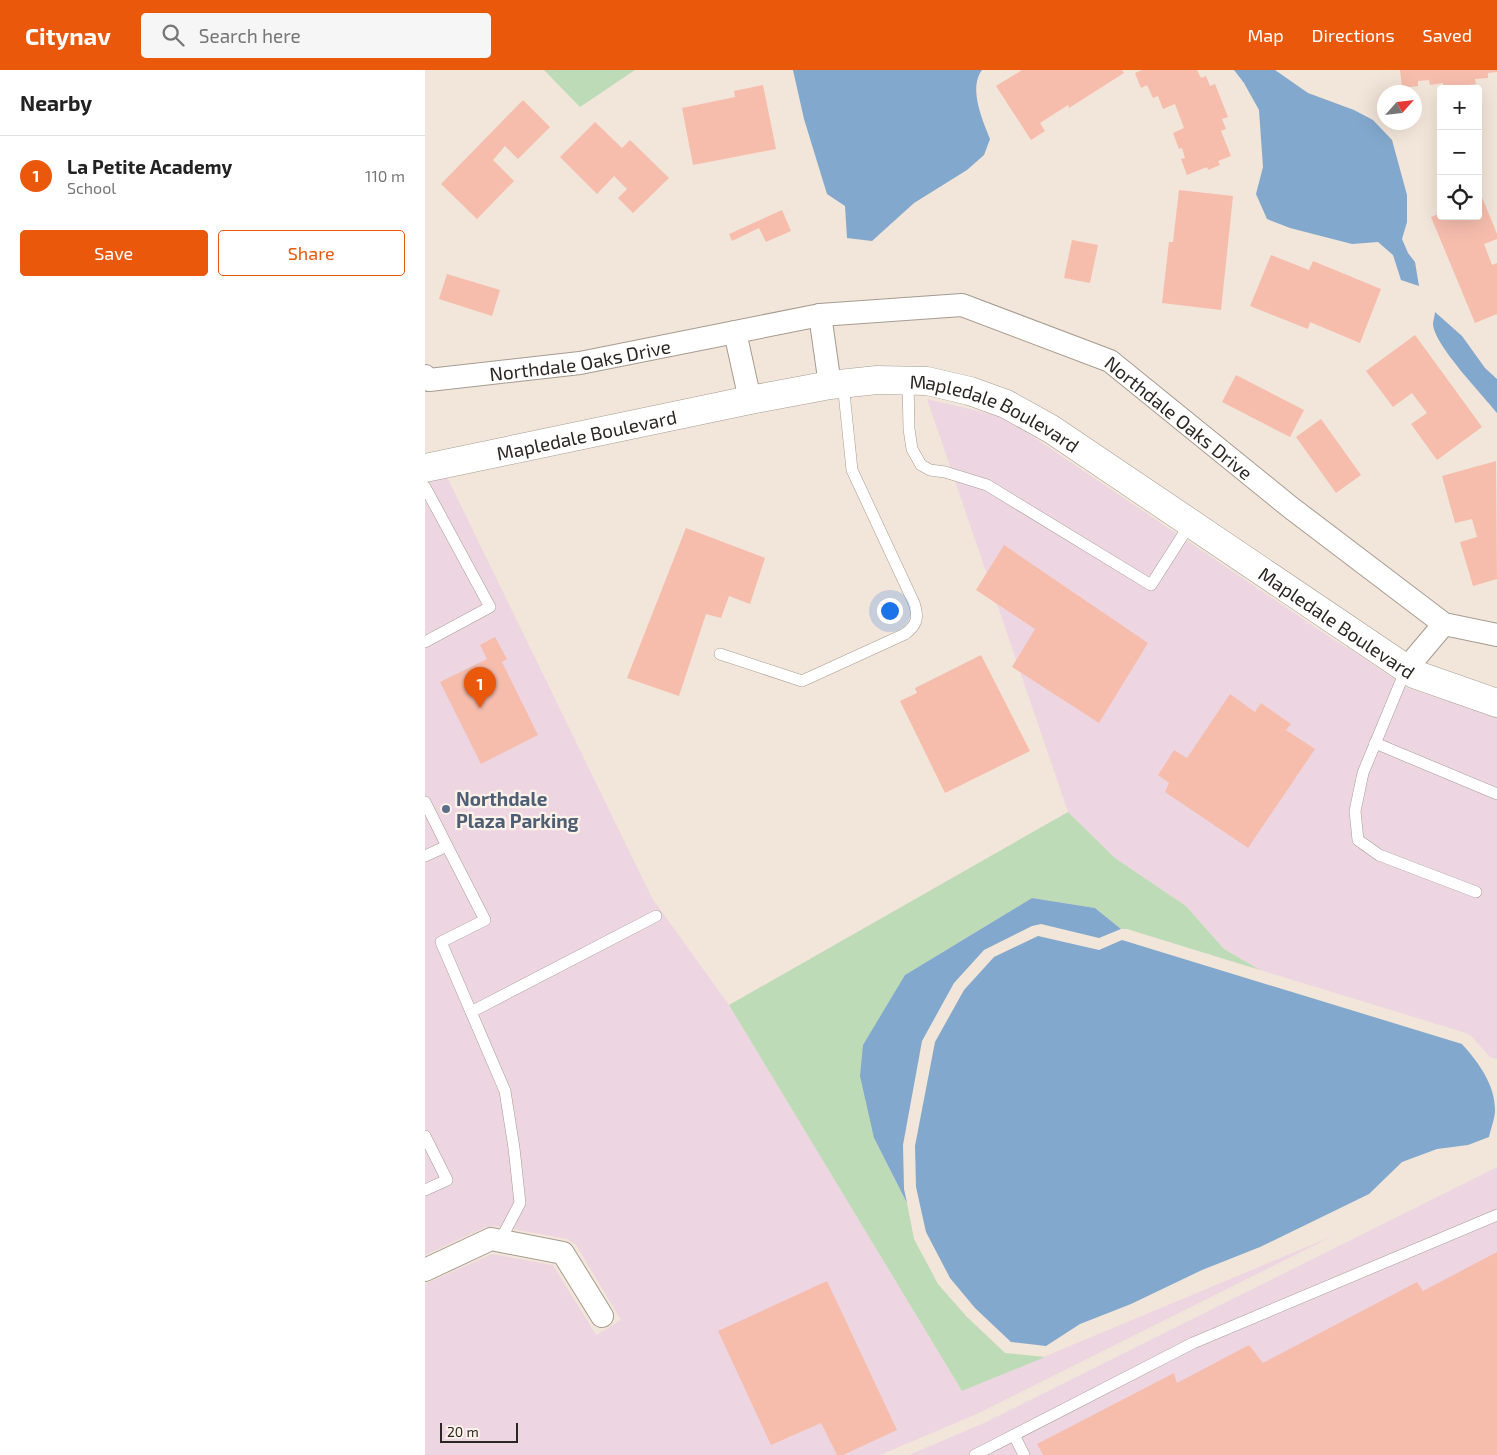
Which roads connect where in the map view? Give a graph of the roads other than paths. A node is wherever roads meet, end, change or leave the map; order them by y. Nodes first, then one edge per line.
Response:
1 (820, 315) junction
2 (735, 332) junction
3 (425, 376) edge
4 (908, 380) junction
5 (837, 384) junction
6 (750, 400) junction
7 (425, 468) edge
8 (425, 487) edge
9 (1191, 524) junction
10 (1445, 624) junction
11 (1497, 635) edge
12 (425, 642) edge
13 (720, 654) dead end
14 (1406, 668) junction
15 (1497, 703) edge
16 (1375, 743) junction
17 (1497, 794) edge
18 (425, 802) edge
19 (447, 846) junction
20 (425, 856) edge
21 (1476, 892) dead end
22 (656, 916) dead end
23 (471, 1012) junction
24 (425, 1136) edge
25 (425, 1190) edge
26 (1497, 1215) edge
27 (500, 1241) junction
28 (425, 1270) edge
29 (602, 1316) dead end
30 (1014, 1435) junction
31 (975, 1455) edge
32 (1024, 1455) edge

1 - 2 street, Northdale Oaks Drive
1 - 5 street
1 - 10 street, Northdale Oaks Drive
2 - 3 street, Northdale Oaks Drive
2 - 6 street
4 - 5 street, Mapledale Boulevard
4 - 9 street, Mapledale Boulevard
4 - 9 lane
5 - 6 street, Mapledale Boulevard
5 - 13 lane
6 - 7 street, Mapledale Boulevard
8 - 12 lane
9 - 14 street, Mapledale Boulevard
10 - 11 street, Northdale Oaks Drive
10 - 14 street
14 - 15 street, Mapledale Boulevard
14 - 16 lane
16 - 17 lane
16 - 21 lane
18 - 19 lane
19 - 20 lane
19 - 23 lane
22 - 23 lane
23 - 27 lane
24 - 25 lane
26 - 30 lane
27 - 28 street
27 - 29 street
30 - 31 lane
30 - 32 lane

